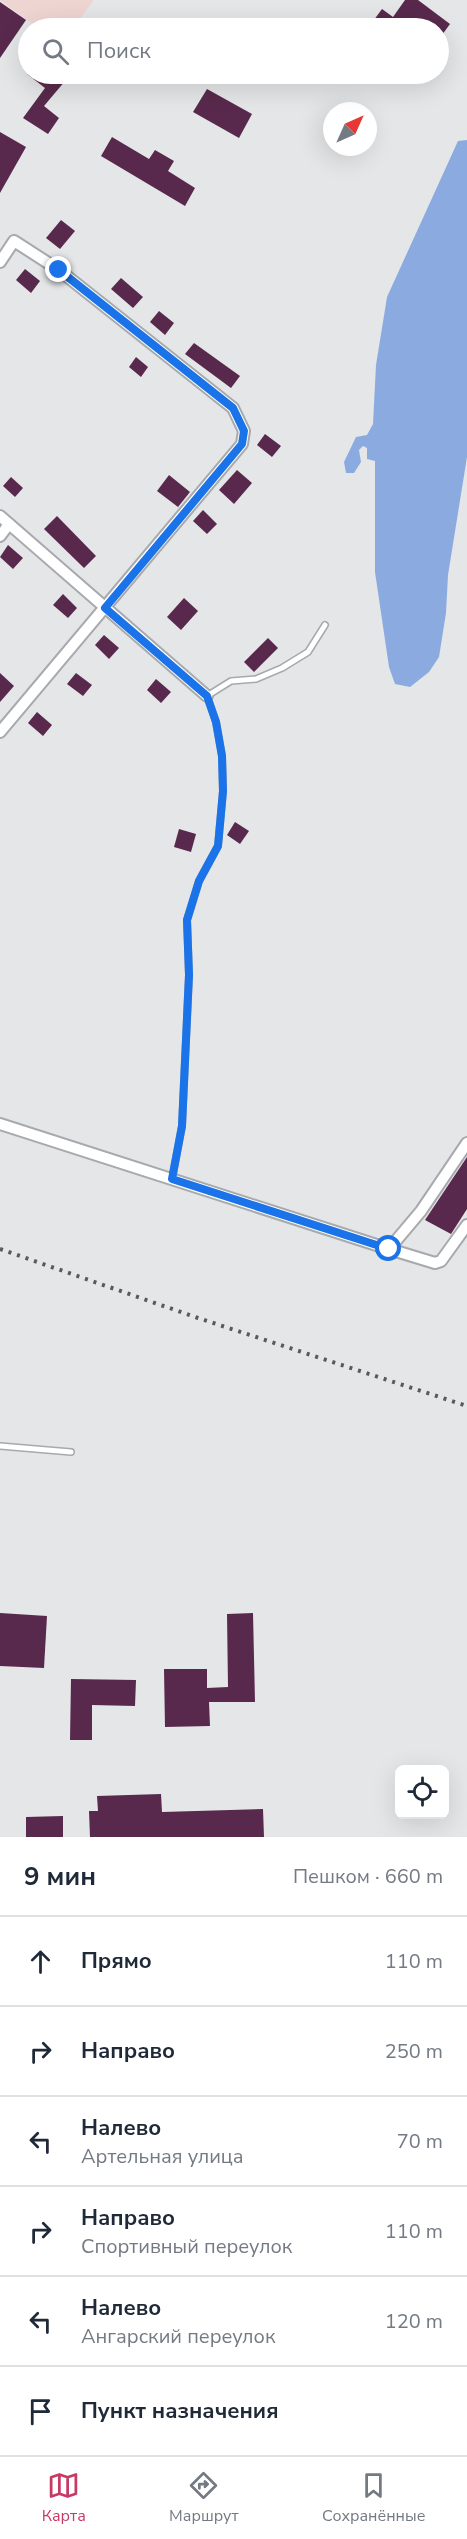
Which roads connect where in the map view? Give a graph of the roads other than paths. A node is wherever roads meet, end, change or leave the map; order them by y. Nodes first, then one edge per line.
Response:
1 (0, 262) edge
2 (0, 516) edge
3 (9, 524) junction
4 (0, 536) edge
5 (105, 608) junction
6 (325, 625) dead end
7 (207, 696) junction
8 (0, 732) edge
9 (0, 1124) edge
10 (467, 1143) edge
11 (172, 1179) junction
12 (467, 1225) edge
13 (389, 1249) junction
14 (0, 1446) edge
15 (71, 1452) dead end

1 - 5 street
2 - 3 street
3 - 4 street
3 - 5 street
5 - 7 street
5 - 8 street
6 - 7 lane
7 - 11 lane
9 - 11 street
10 - 13 street
11 - 13 street
12 - 13 street
14 - 15 lane

